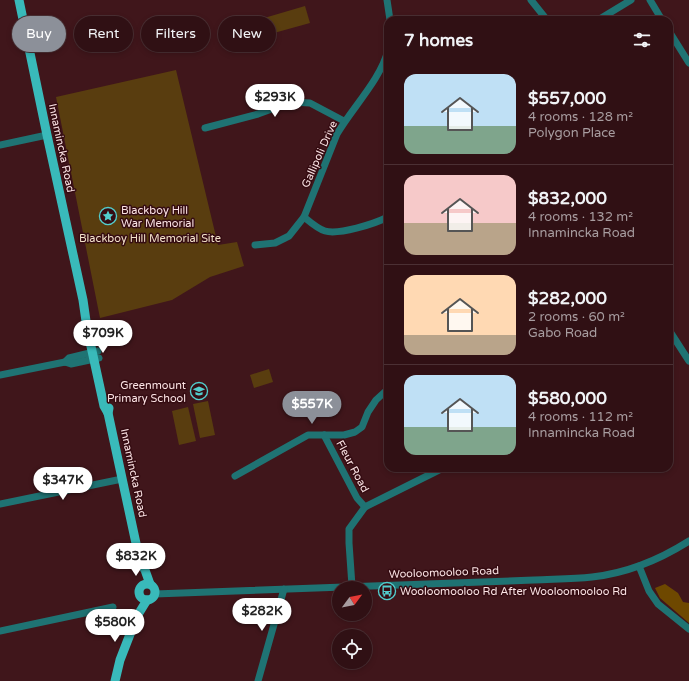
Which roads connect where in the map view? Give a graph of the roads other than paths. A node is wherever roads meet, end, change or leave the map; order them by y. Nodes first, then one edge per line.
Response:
1 (19, 0) edge
2 (387, 0) edge
3 (531, 0) edge
4 (631, 0) edge
5 (650, 0) edge
6 (389, 16) edge
7 (544, 16) edge
8 (605, 16) edge
9 (660, 16) edge
10 (673, 37) edge
11 (384, 60) edge
12 (689, 63) edge
13 (344, 121) junction
14 (205, 128) dead end
15 (47, 135) junction
16 (0, 145) edge
17 (304, 218) junction
18 (384, 219) edge
19 (255, 245) dead end
20 (673, 336) edge
21 (96, 355) junction
22 (689, 361) edge
23 (0, 375) edge
24 (384, 393) edge
25 (324, 435) junction
26 (435, 472) edge
27 (235, 476) dead end
28 (122, 479) junction
29 (0, 504) edge
30 (365, 507) junction
31 (689, 541) edge
32 (639, 566) junction
33 (352, 581) edge
34 (372, 585) edge
35 (332, 587) edge
36 (150, 588) junction
37 (284, 589) junction
38 (144, 599) junction
39 (113, 607) dead end
40 (689, 629) edge
41 (0, 631) edge
42 (115, 681) edge
43 (258, 681) edge

1 - 15 main road, Innamincka Road
2 - 6 street
3 - 7 street
4 - 8 street
5 - 9 street
10 - 12 street
11 - 13 street, Gallipoli Drive
13 - 14 street
13 - 17 street, Gallipoli Drive
15 - 16 street
15 - 21 main road, Innamincka Road
17 - 18 street
17 - 19 street, Gallipoli Drive
20 - 22 street
21 - 23 street
21 - 28 main road, Innamincka Road
24 - 25 street
25 - 27 street
25 - 30 street, Fleur Road
26 - 30 street
28 - 29 street
28 - 36 main road, Innamincka Road
30 - 33 street
31 - 32 street, Wooloomooloo Road
32 - 34 street, Wooloomooloo Road
32 - 40 street
35 - 37 street, Wooloomooloo Road
36 - 37 street, Wooloomooloo Road
36 - 38 main road
36 - 38 main road, Innamincka Road
37 - 43 street
38 - 42 main road
39 - 41 street

